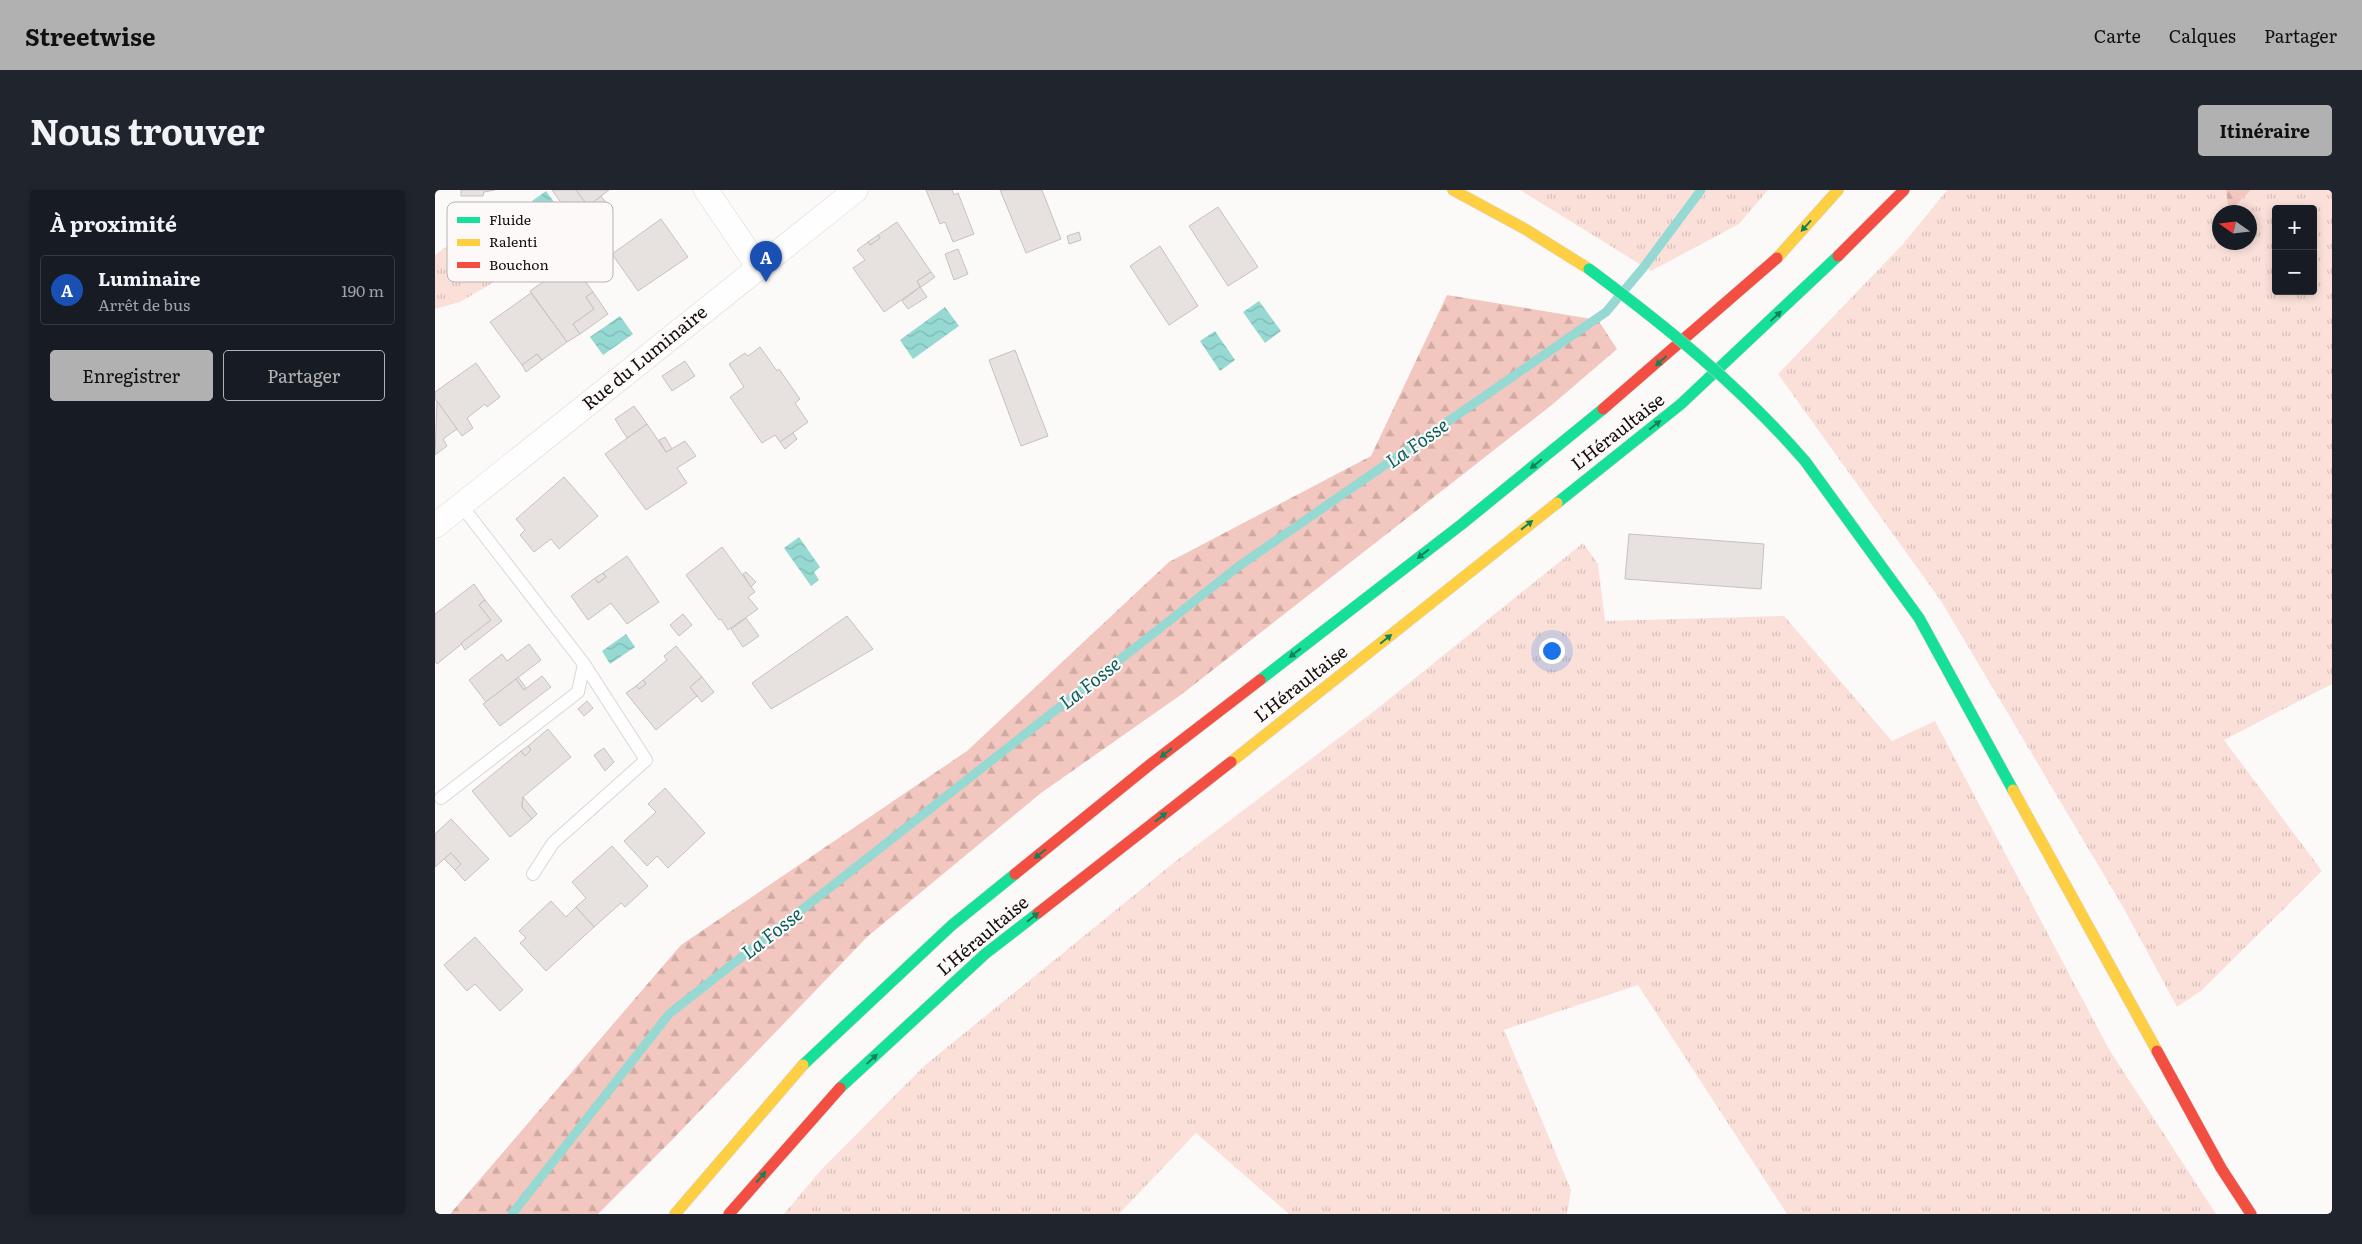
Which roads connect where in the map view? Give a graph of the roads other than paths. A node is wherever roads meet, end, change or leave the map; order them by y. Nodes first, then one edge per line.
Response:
1 (706, 190) edge
2 (855, 190) edge
3 (1453, 190) edge
4 (1838, 190) edge
5 (1904, 190) edge
6 (759, 268) junction
7 (461, 505) junction
8 (435, 526) edge
9 (584, 664) junction
10 (441, 798) dead end
11 (533, 874) dead end
12 (675, 1214) edge
13 (729, 1214) edge
14 (2251, 1214) edge

1 - 6 street
2 - 6 street, Rue du Luminaire
3 - 14 main road, bridge
4 -> 12 main road, L'Héraultaise
13 -> 5 main road, L'Héraultaise
6 - 7 street, Rue du Luminaire
7 - 8 street, Rue du Luminaire
7 - 9 lane
9 - 10 lane
9 - 11 lane

